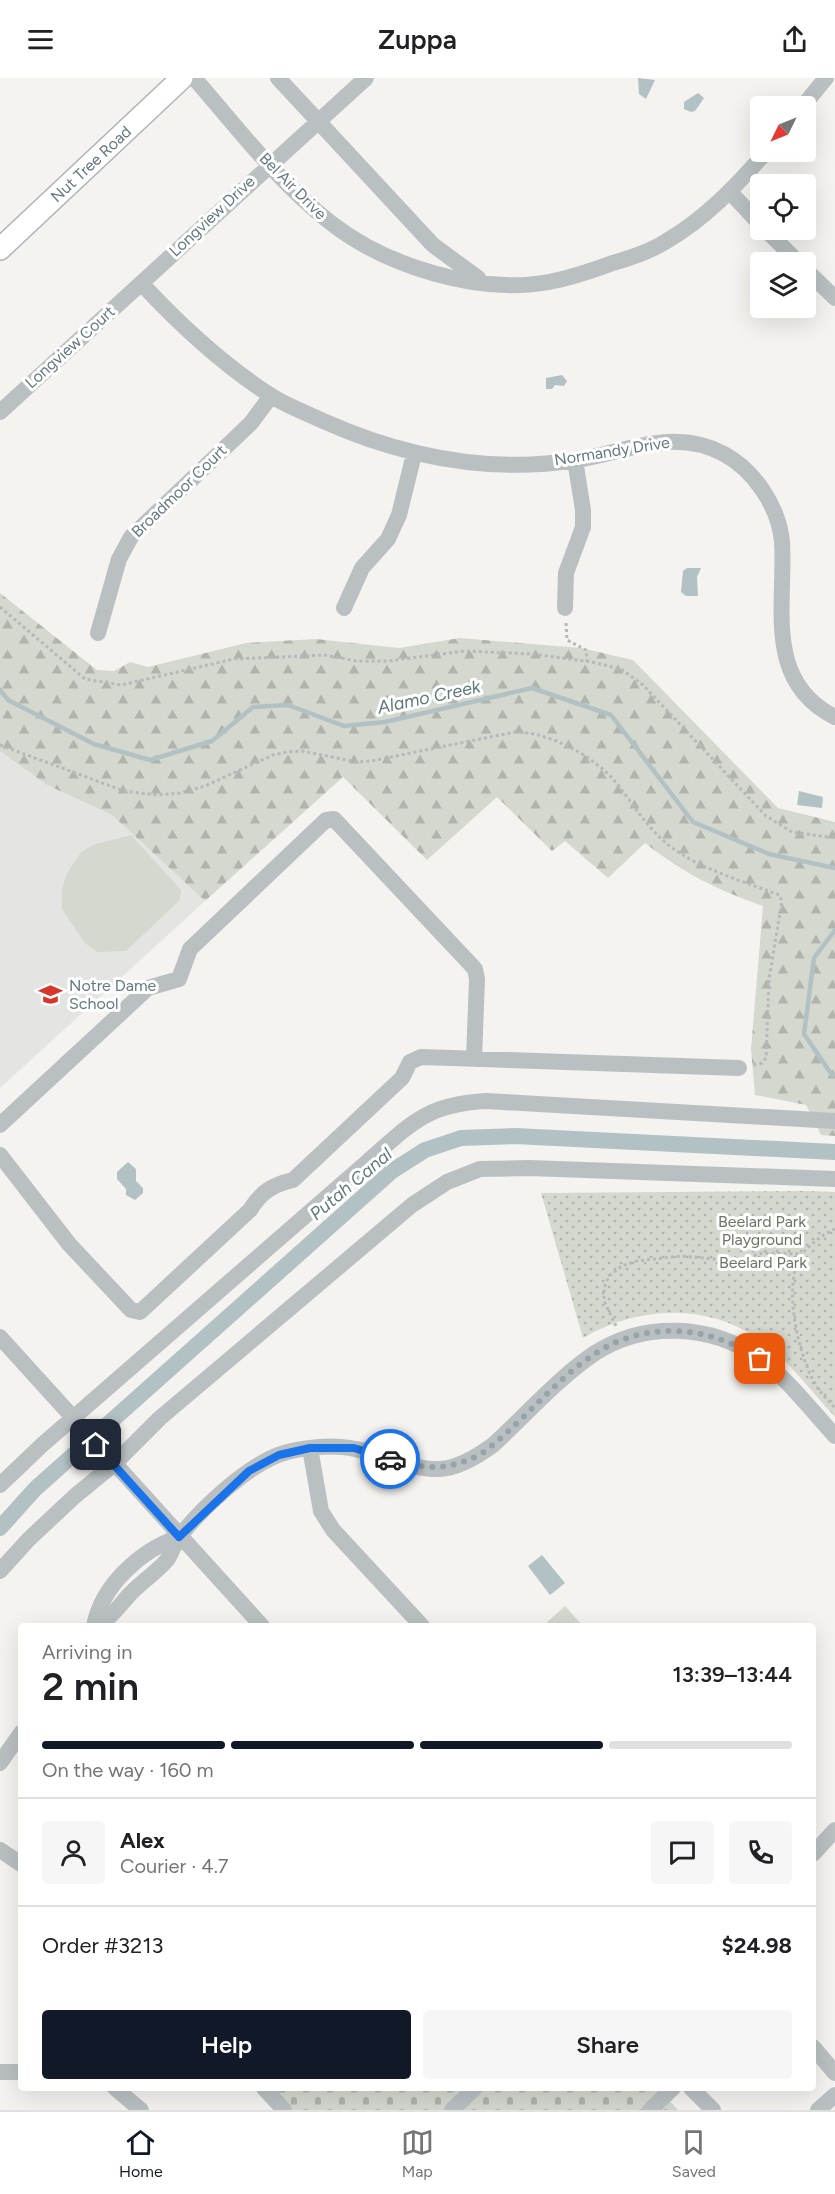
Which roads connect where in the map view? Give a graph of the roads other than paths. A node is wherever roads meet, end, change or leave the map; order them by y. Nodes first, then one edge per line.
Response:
1 (182, 78) edge
2 (194, 78) edge
3 (278, 78) edge
4 (366, 78) edge
5 (826, 78) edge
6 (811, 96) edge
7 (319, 121) junction
8 (757, 162) edge
9 (269, 164) junction
10 (730, 192) junction
11 (750, 213) edge
12 (776, 240) edge
13 (0, 249) edge
14 (788, 252) edge
15 (816, 280) edge
16 (484, 282) junction
17 (141, 283) junction
18 (835, 298) edge
19 (271, 396) junction
20 (0, 412) edge
21 (414, 454) junction
22 (574, 460) junction
23 (344, 608) dead end
24 (565, 608) road end
25 (98, 633) dead end
26 (835, 717) edge
27 (474, 1059) junction
28 (739, 1068) road end
29 (835, 1121) edge
30 (0, 1125) edge
31 (0, 1155) edge
32 (835, 1179) edge
33 (0, 1337) edge
34 (73, 1419) junction
35 (835, 1436) edge
36 (310, 1448) junction
37 (111, 1461) junction
38 (0, 1485) edge
39 (179, 1537) junction
40 (0, 1571) edge
41 (102, 1623) edge
42 (259, 1623) edge
43 (419, 1623) edge
44 (18, 1737) edge
45 (0, 1763) edge
46 (835, 1830) edge
47 (0, 1850) edge
48 (816, 1851) edge
49 (18, 1862) edge
50 (816, 2051) edge
51 (0, 2072) edge
52 (18, 2072) edge
53 (835, 2073) edge
54 (119, 2091) edge
55 (267, 2091) edge
56 (473, 2091) edge
57 (670, 2091) edge
58 (694, 2091) edge
59 (835, 2095) edge
60 (459, 2108) edge
61 (141, 2110) edge
62 (284, 2110) edge
63 (650, 2110) edge
64 (713, 2110) edge
65 (818, 2110) edge

1 - 13 main road, Nut Tree Road
2 - 9 street, Bel Air Drive
3 - 7 street
4 - 7 street, Longview Drive
5 - 6 street
7 - 9 street, Longview Drive
7 - 16 street
8 - 10 street, Bel Air Drive
9 - 16 street, Bel Air Drive
9 - 17 street, Longview Drive
10 - 11 street
10 - 16 street, Bel Air Drive
12 - 14 street
15 - 18 street
17 - 19 street, Normandy Drive
17 - 20 street, Longview Court
19 - 21 street, Normandy Drive
19 - 25 street, Broadmoor Court
21 - 22 street, Normandy Drive
21 - 23 street
22 - 24 street
22 - 26 street, Normandy Drive
27 - 28 street
27 - 30 street
27 - 31 street
29 - 34 street
32 - 37 street
33 - 34 street
34 - 37 street
34 - 38 street
35 - 36 street
36 - 39 street
36 - 43 street
37 - 39 street
37 - 40 street
39 - 41 street
39 - 42 street
44 - 45 street
46 - 48 street
47 - 49 street
50 - 53 street
51 - 52 street
54 - 61 street
55 - 62 street
56 - 60 street
57 - 63 street
58 - 64 street
59 - 65 street

